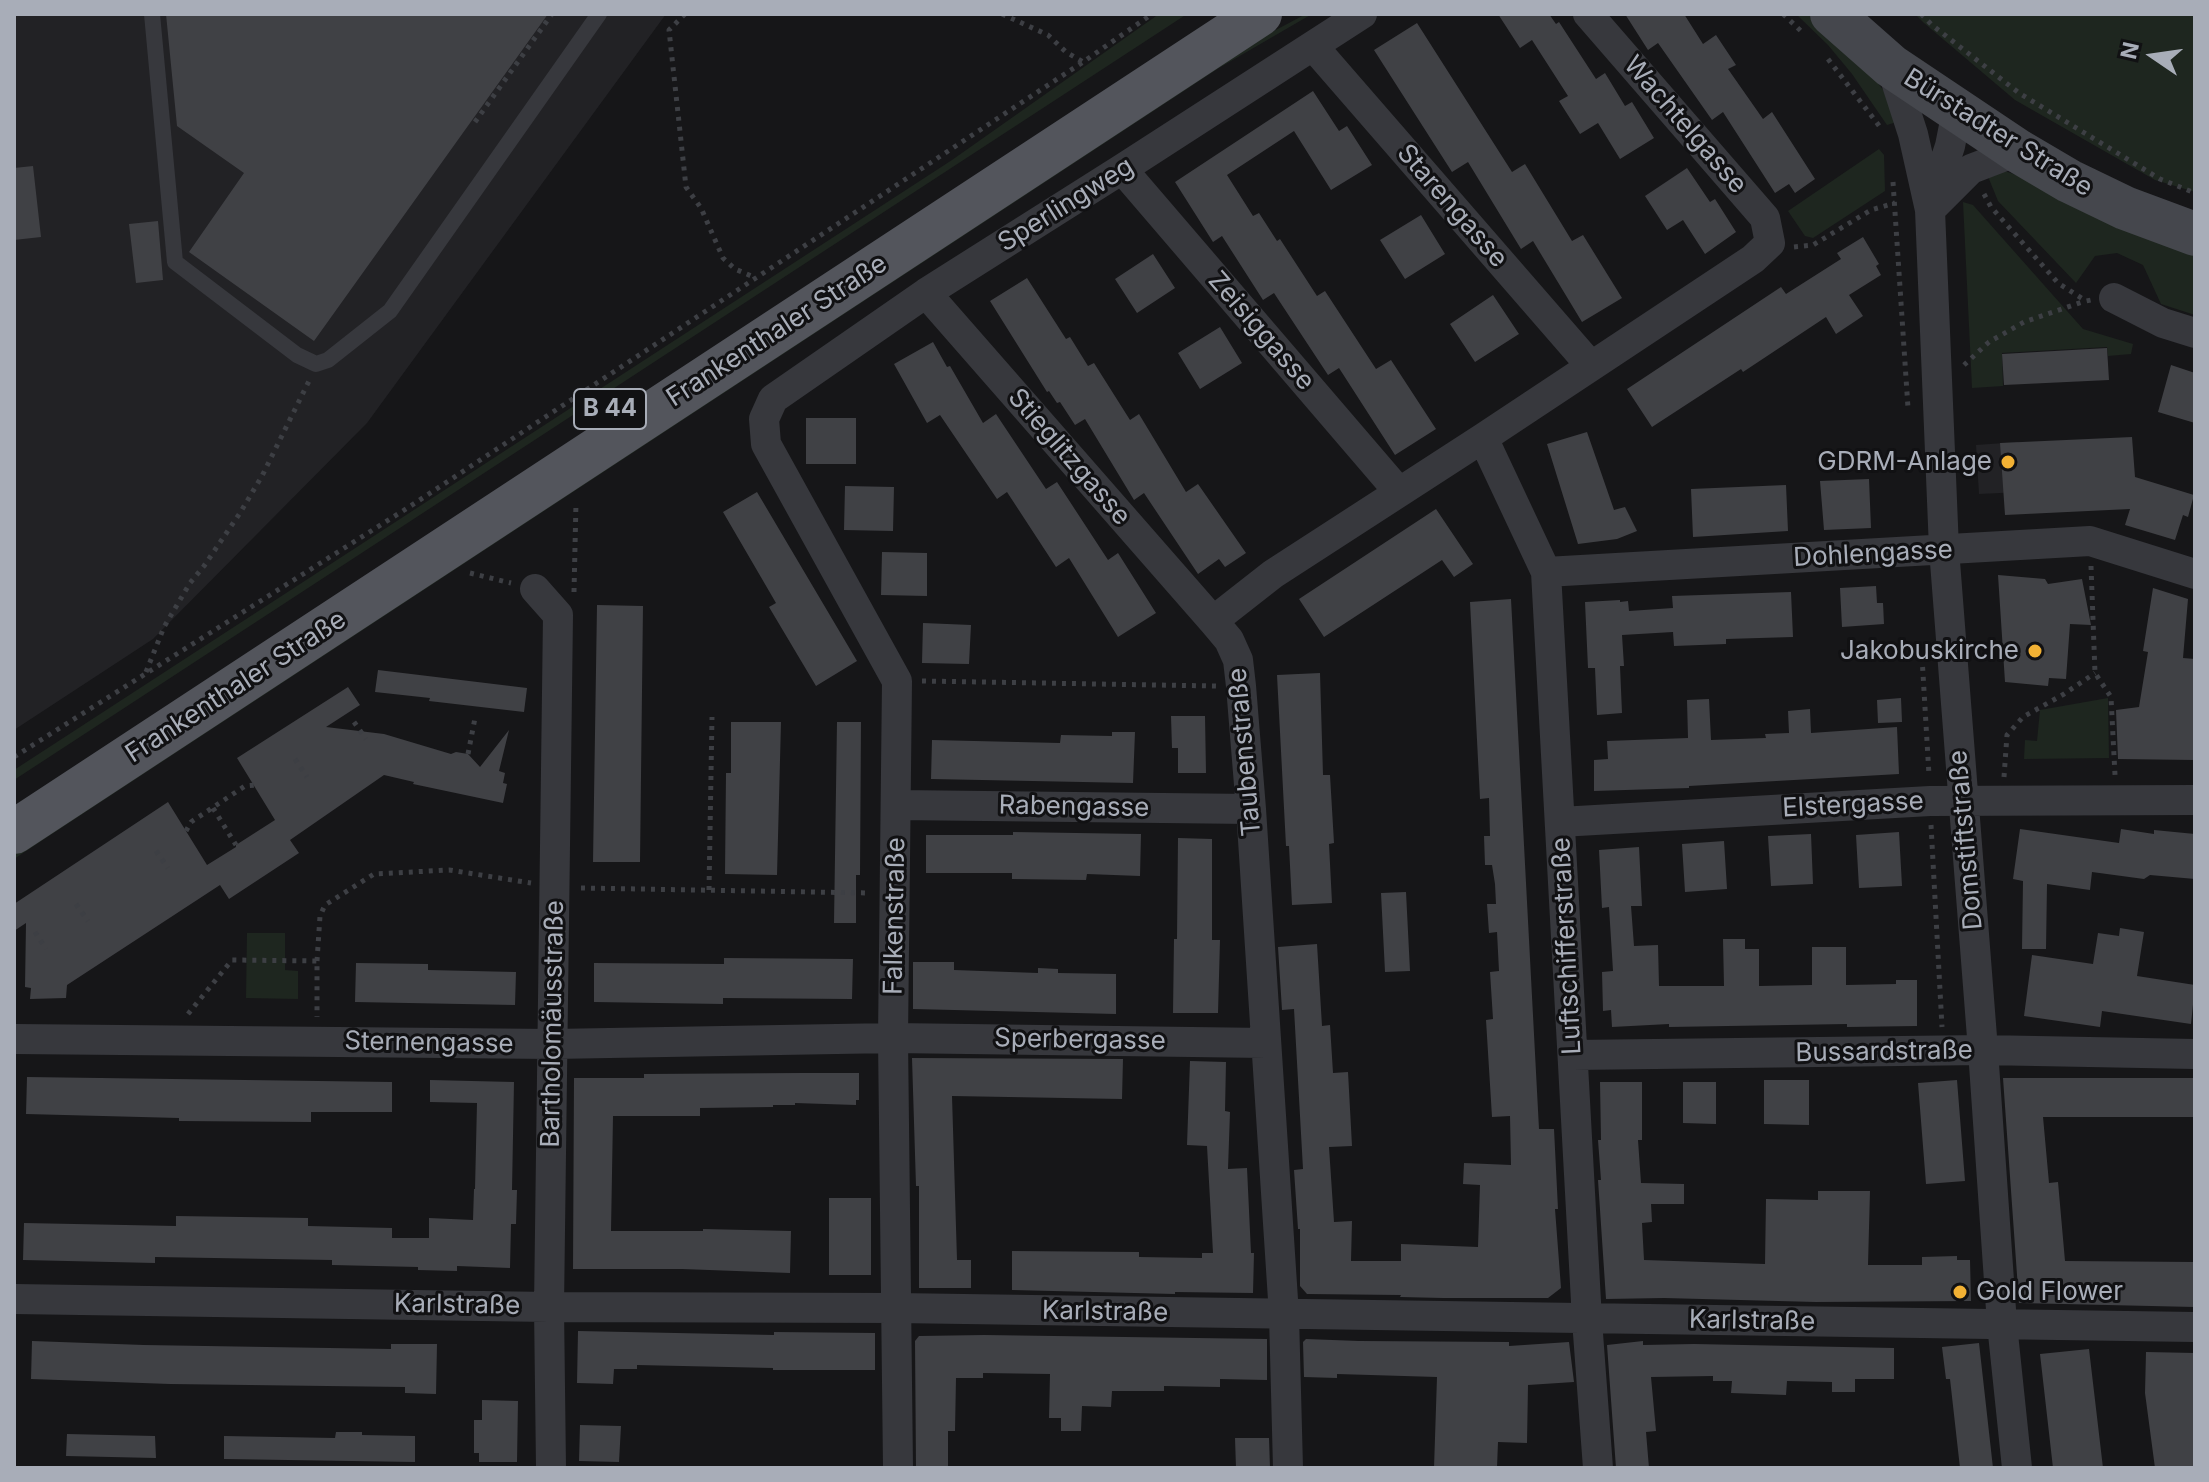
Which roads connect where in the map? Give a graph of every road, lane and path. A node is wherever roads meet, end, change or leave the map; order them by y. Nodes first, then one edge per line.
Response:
1 (152, 14) edge
2 (552, 14) edge
3 (599, 14) edge
4 (685, 14) edge
5 (1002, 14) edge
6 (1152, 14) edge
7 (1206, 14) edge
8 (1260, 14) edge
9 (1362, 14) edge
10 (1588, 14) edge
11 (1783, 14) edge
12 (1875, 14) edge
13 (1921, 14) edge
14 (1821, 34) edge
15 (1313, 46) junction
16 (1083, 62) junction
17 (1891, 66) junction
18 (1957, 111) junction
19 (475, 122) dead end
20 (1913, 134) junction
21 (2018, 151) junction
22 (1122, 169) junction
23 (1971, 169) junction
24 (2195, 193) edge
25 (1930, 210) junction
26 (2195, 234) edge
27 (1770, 243) junction
28 (756, 278) junction
29 (926, 293) junction
30 (2100, 299) junction
31 (2195, 333) edge
32 (319, 363) junction
33 (1591, 366) junction
34 (1936, 370) junction
35 (1906, 373) dead end
36 (773, 399) joint
37 (1483, 438) junction
38 (1399, 492) junction
39 (576, 500) dead end
40 (2090, 541) junction
41 (1944, 549) junction
42 (465, 572) dead end
43 (1546, 572) junction
44 (2195, 574) edge
45 (535, 589) joint
46 (574, 605) dead end
47 (1213, 621) junction
48 (146, 672) junction
49 (2095, 673) junction
50 (897, 681) junction
51 (1241, 686) junction
52 (712, 717) dead end
53 (475, 718) dead end
54 (354, 722) dead end
55 (366, 739) dead end
56 (468, 754) dead end
57 (14, 757) edge
58 (295, 759) dead end
59 (307, 777) dead end
60 (256, 785) dead end
61 (2115, 800) junction
62 (2195, 800) edge
63 (1962, 801) junction
64 (2002, 801) junction
65 (14, 803) edge
66 (897, 805) junction
67 (213, 808) junction
68 (1251, 809) junction
69 (1560, 822) junction
70 (186, 831) dead end
71 (14, 832) edge
72 (236, 845) dead end
73 (156, 851) dead end
74 (168, 868) dead end
75 (555, 887) junction
76 (709, 890) junction
77 (895, 893) junction
78 (76, 904) dead end
79 (88, 921) dead end
80 (35, 932) dead end
81 (46, 949) dead end
82 (317, 961) junction
83 (893, 1038) junction
84 (14, 1039) edge
85 (178, 1040) junction
86 (318, 1042) junction
87 (1266, 1043) junction
88 (553, 1044) junction
89 (1983, 1050) junction
90 (2195, 1054) edge
91 (1573, 1055) junction
92 (14, 1299) edge
93 (549, 1307) junction
94 (896, 1308) junction
95 (1284, 1315) junction
96 (1587, 1320) junction
97 (2002, 1324) junction
98 (2195, 1327) edge
99 (551, 1468) edge
100 (898, 1468) edge
101 (1288, 1468) edge
102 (1598, 1468) edge
103 (2017, 1468) edge

1 - 32 lane
2 - 19 path
3 - 32 lane
4 - 28 path
5 - 16 path
6 - 16 path
7 - 65 main road, Frankenthaler Straße / B 44
8 - 71 main road, Frankenthaler Straße / B 44
9 - 15 street, Sperlingweg
10 - 27 street, Wachtelgasse
11 - 14 path
12 - 17 main road, Bürstadter Straße
13 - 24 path
14 - 17 main road, Bürstadter Straße
14 - 20 path
15 - 22 street, Sperlingweg
15 - 33 street, Starengasse
16 - 28 path
17 - 18 main road, Bürstadter Straße
17 - 20 street
18 - 21 main road, Bürstadter Straße
18 - 25 street
20 - 25 street
21 - 23 street
21 - 26 main road, Bürstadter Straße
22 - 29 street, Sperlingweg
22 - 38 street, Zeisiggasse
23 - 25 street
23 - 30 path
25 - 34 street, Domstiftstraße
27 - 33 street
27 - 35 path
28 - 48 path
29 - 36 street, Sperlingweg
29 - 47 street, Stieglitzgasse
30 - 31 street
30 - 34 path
32 - 48 path
33 - 37 street
34 - 41 street, Domstiftstraße
36 - 50 street, Falkenstraße
37 - 38 street
37 - 43 street, Luftschifferstraße
38 - 47 street
39 - 46 path
40 - 41 street, Dohlengasse
40 - 44 street, Dohlengasse
40 - 49 path
41 - 43 street, Dohlengasse
41 - 63 street, Domstiftstraße
42 - 45 path
43 - 69 street, Luftschifferstraße
45 - 75 street, Bartholomäusstraße
47 - 51 street, Taubenstraße
48 - 57 path
49 - 61 path
49 - 64 path
50 - 51 path
50 - 66 street, Falkenstraße
51 - 68 street, Taubenstraße
52 - 76 path
53 - 56 path
54 - 55 path
58 - 59 path
60 - 67 path
61 - 62 street, Elstergasse
61 - 64 street, Elstergasse
63 - 64 street, Elstergasse
63 - 69 street, Elstergasse
63 - 89 street, Domstiftstraße
66 - 68 street, Rabengasse
66 - 77 street, Falkenstraße
67 - 70 path
67 - 72 path
68 - 87 street, Taubenstraße
69 - 91 street, Luftschifferstraße
73 - 74 path
75 - 76 path
75 - 82 path
75 - 88 street, Bartholomäusstraße
76 - 77 path
77 - 83 street, Falkenstraße
78 - 79 path
80 - 81 path
82 - 85 path
82 - 86 path
83 - 87 street, Sperbergasse
83 - 88 street, Sternengasse
83 - 94 street, Falkenstraße
84 - 85 street, Sternengasse
85 - 86 street, Sternengasse
86 - 88 street, Sternengasse
87 - 95 street, Taubenstraße
88 - 93 street, Bartholomäusstraße
89 - 90 street, Bussardstraße
89 - 91 street, Bussardstraße
89 - 97 street, Domstiftstraße
91 - 96 street, Luftschifferstraße
92 - 93 street, Karlstraße
93 - 94 street, Karlstraße
93 - 99 street, Bartholomäusstraße
94 - 95 street, Karlstraße
94 - 100 street, Falkenstraße
95 - 96 street, Karlstraße
95 - 101 street, Taubenstraße
96 - 97 street, Karlstraße
96 - 102 street, Luftschifferstraße
97 - 98 street, Karlstraße
97 - 103 street, Domstiftstraße

